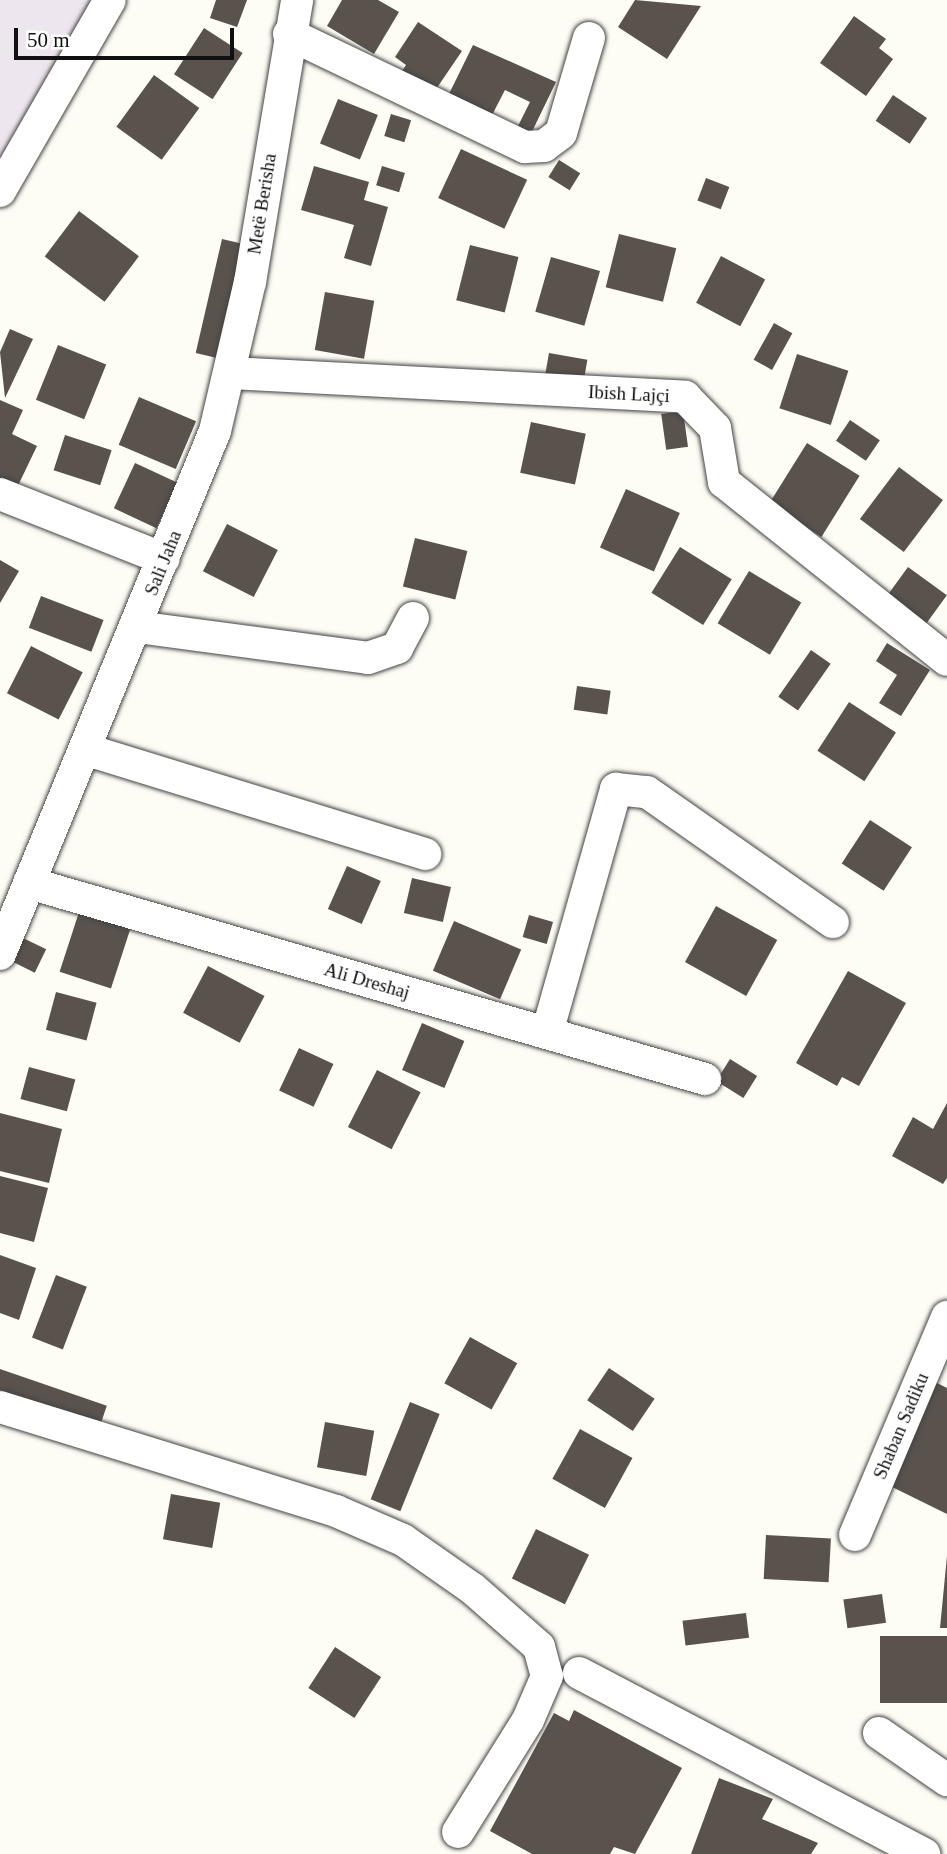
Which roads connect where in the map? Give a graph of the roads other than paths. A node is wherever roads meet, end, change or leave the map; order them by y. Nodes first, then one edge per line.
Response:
1 (110, 0) edge
2 (297, 0) edge
3 (289, 34) junction
4 (589, 38) dead end
5 (0, 191) edge
6 (232, 373) junction
7 (0, 494) edge
8 (164, 559) junction
9 (413, 618) dead end
10 (137, 627) junction
11 (947, 660) edge
12 (87, 750) junction
13 (425, 854) dead end
14 (29, 883) junction
15 (834, 922) dead end
16 (0, 954) edge
17 (547, 1033) junction
18 (705, 1079) dead end
19 (947, 1317) edge
20 (0, 1407) edge
21 (855, 1535) dead end
22 (579, 1672) dead end
23 (879, 1733) dead end
24 (947, 1780) edge
25 (458, 1832) dead end
26 (924, 1854) edge

1 - 5 street
2 - 3 street, Metë Berisha
3 - 4 street
3 - 6 street, Metë Berisha
6 - 8 street, Sali Jaha
6 - 11 street, Ibish Lajçi
7 - 8 street
8 - 10 street, Sali Jaha
9 - 10 street
10 - 12 street, Sali Jaha
12 - 13 street
12 - 14 street, Sali Jaha
14 - 16 street, Sali Jaha
14 - 17 street, Ali Dreshaj
15 - 17 street
17 - 18 street, Ali Dreshaj
19 - 21 street, Shaban Sadiku
20 - 25 street
22 - 26 street
23 - 24 street

